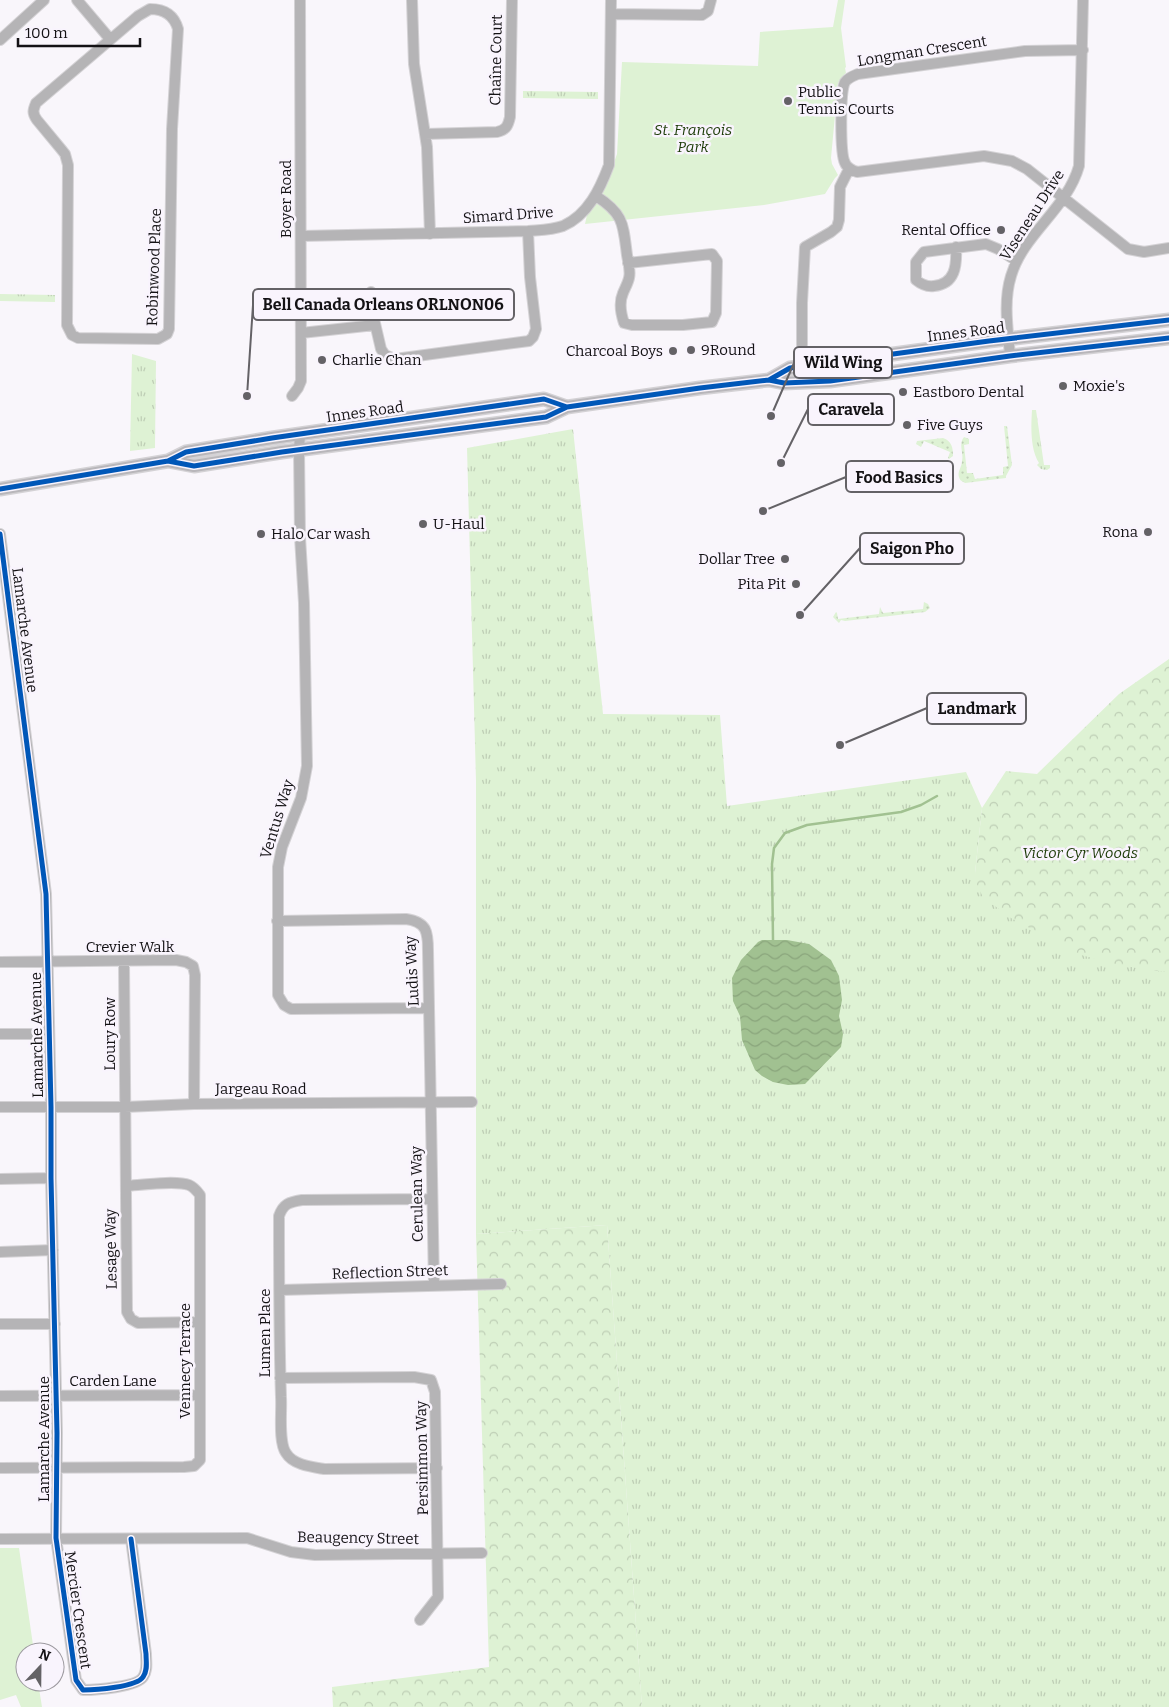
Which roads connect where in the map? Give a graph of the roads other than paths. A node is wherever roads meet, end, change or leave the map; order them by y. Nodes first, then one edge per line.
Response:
1 (44, 0) edge
2 (77, 0) edge
3 (300, 0) edge
4 (412, 0) edge
5 (512, 0) edge
6 (611, 0) edge
7 (711, 0) edge
8 (1083, 0) edge
9 (611, 14) junction
10 (110, 39) junction
11 (0, 40) edge
12 (1082, 50) junction
13 (425, 134) junction
14 (849, 168) junction
15 (596, 196) junction
16 (1064, 198) junction
17 (528, 231) junction
18 (430, 234) junction
19 (301, 236) junction
20 (956, 247) junction
21 (1169, 248) edge
22 (1017, 261) junction
23 (628, 262) junction
24 (371, 292) dead end
25 (1169, 320) edge
26 (375, 325) junction
27 (301, 332) junction
28 (1169, 338) edge
29 (1009, 339) junction
30 (802, 345) dead end
31 (1010, 356) junction
32 (769, 380) junction
33 (292, 396) dead end
34 (567, 407) junction
35 (300, 434) junction
36 (299, 450) junction
37 (168, 461) junction
38 (0, 489) edge
39 (0, 534) edge
40 (277, 921) junction
41 (0, 962) edge
42 (48, 962) junction
43 (124, 962) junction
44 (429, 1008) junction
45 (0, 1034) edge
46 (49, 1034) junction
47 (430, 1102) junction
48 (472, 1102) dead end
49 (194, 1104) junction
50 (0, 1107) edge
51 (51, 1107) junction
52 (125, 1107) junction
53 (51, 1178) junction
54 (0, 1179) edge
55 (126, 1186) junction
56 (431, 1198) junction
57 (53, 1250) junction
58 (0, 1252) edge
59 (501, 1284) dead end
60 (434, 1286) junction
61 (280, 1290) junction
62 (200, 1322) junction
63 (0, 1324) edge
64 (55, 1324) junction
65 (280, 1378) junction
66 (199, 1395) junction
67 (0, 1396) edge
68 (56, 1396) junction
69 (0, 1468) edge
70 (57, 1468) junction
71 (437, 1468) junction
72 (56, 1538) junction
73 (0, 1539) edge
74 (131, 1539) junction
75 (482, 1553) dead end
76 (437, 1554) junction
77 (420, 1620) dead end

1 - 11 street
2 - 10 street
3 - 19 street, Boyer Road
4 - 13 street
5 - 13 street, Chaîne Court
6 - 9 street, Simard Drive
7 - 9 street
8 - 12 street, Viseneau Drive
9 - 15 street, Simard Drive
10 - 10 street, Robinwood Place
12 - 14 street, Longman Crescent
12 - 16 street, Viseneau Drive
13 - 18 street
14 - 16 street
14 - 30 street
15 - 17 street, Simard Drive
15 - 23 street
16 - 21 street
16 - 22 street, Viseneau Drive
17 - 18 street, Simard Drive
17 - 26 street
18 - 19 street, Simard Drive
19 - 27 street, Boyer Road
20 - 20 street
20 - 22 street
22 - 29 street, Viseneau Drive
23 - 23 street
24 - 26 street
25 - 29 main road, Innes Road
26 - 27 street
27 - 33 street, Boyer Road
28 - 31 main road, Innes Road
29 - 31 street, Viseneau Drive
29 - 32 main road, Innes Road
31 - 32 main road, Innes Road
32 - 34 main road, Innes Road
34 - 35 main road, Innes Road
34 - 36 main road, Innes Road
35 - 36 street, Ventus Way
35 - 37 main road, Innes Road
36 - 37 main road, Innes Road
36 - 40 street, Ventus Way
37 - 38 main road, Innes Road
39 - 42 street, Lamarche Avenue
40 - 44 street, Ludis Way
40 - 44 street, Ventus Way
41 - 42 street, Crevier Walk
42 - 43 street, Crevier Walk
42 - 46 street, Lamarche Avenue
43 - 49 street, Crevier Walk
43 - 52 street, Loury Row
44 - 47 street, Ludis Way
45 - 46 street
46 - 51 street, Lamarche Avenue
47 - 48 street, Jargeau Road
47 - 49 street, Jargeau Road
47 - 56 street, Cerulean Way
49 - 52 street, Jargeau Road
50 - 51 street, Jargeau Road
51 - 52 street, Jargeau Road
51 - 53 street, Lamarche Avenue
52 - 55 street, Lesage Way
53 - 54 street
53 - 57 street, Lamarche Avenue
55 - 62 street, Lesage Way
55 - 62 street, Vennecy Terrace
56 - 60 street, Cerulean Way
56 - 61 street, Lumen Place
57 - 58 street
57 - 64 street, Lamarche Avenue
59 - 60 street, Reflection Street
60 - 61 street, Reflection Street
61 - 65 street, Lumen Place
62 - 66 street, Vennecy Terrace
63 - 64 street
64 - 68 street, Lamarche Avenue
65 - 71 street, Lumen Place
65 - 71 street, Persimmon Way
66 - 68 street, Carden Lane
66 - 70 street, Vennecy Terrace
67 - 68 street, Carden Lane
68 - 70 street, Lamarche Avenue
69 - 70 street
70 - 72 street, Lamarche Avenue
71 - 76 street, Persimmon Way
72 - 73 street, Beaugency Street
72 - 74 street, Beaugency Street
72 - 74 street, Mercier Crescent
74 - 76 street, Beaugency Street
75 - 76 street, Beaugency Street
76 - 77 street, Persimmon Way

